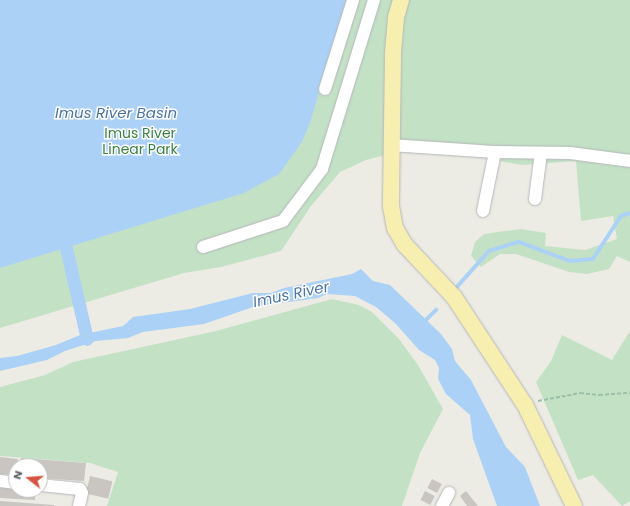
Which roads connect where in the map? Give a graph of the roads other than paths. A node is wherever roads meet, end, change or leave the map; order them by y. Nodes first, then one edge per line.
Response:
1 (354, 0) edge
2 (374, 0) edge
3 (401, 0) edge
4 (325, 89) dead end
5 (390, 145) junction
6 (495, 152) junction
7 (541, 153) junction
8 (630, 160) edge
9 (535, 200) dead end
10 (483, 211) dead end
11 (203, 247) dead end
12 (48, 486) edge
13 (449, 493) dead end
14 (79, 506) edge
15 (442, 506) edge
16 (574, 506) edge

1 - 4 street
2 - 11 street
3 - 5 main road
5 - 6 street
5 - 16 main road
6 - 7 street
6 - 10 street
7 - 8 street
7 - 9 street
12 - 14 street
13 - 15 street

